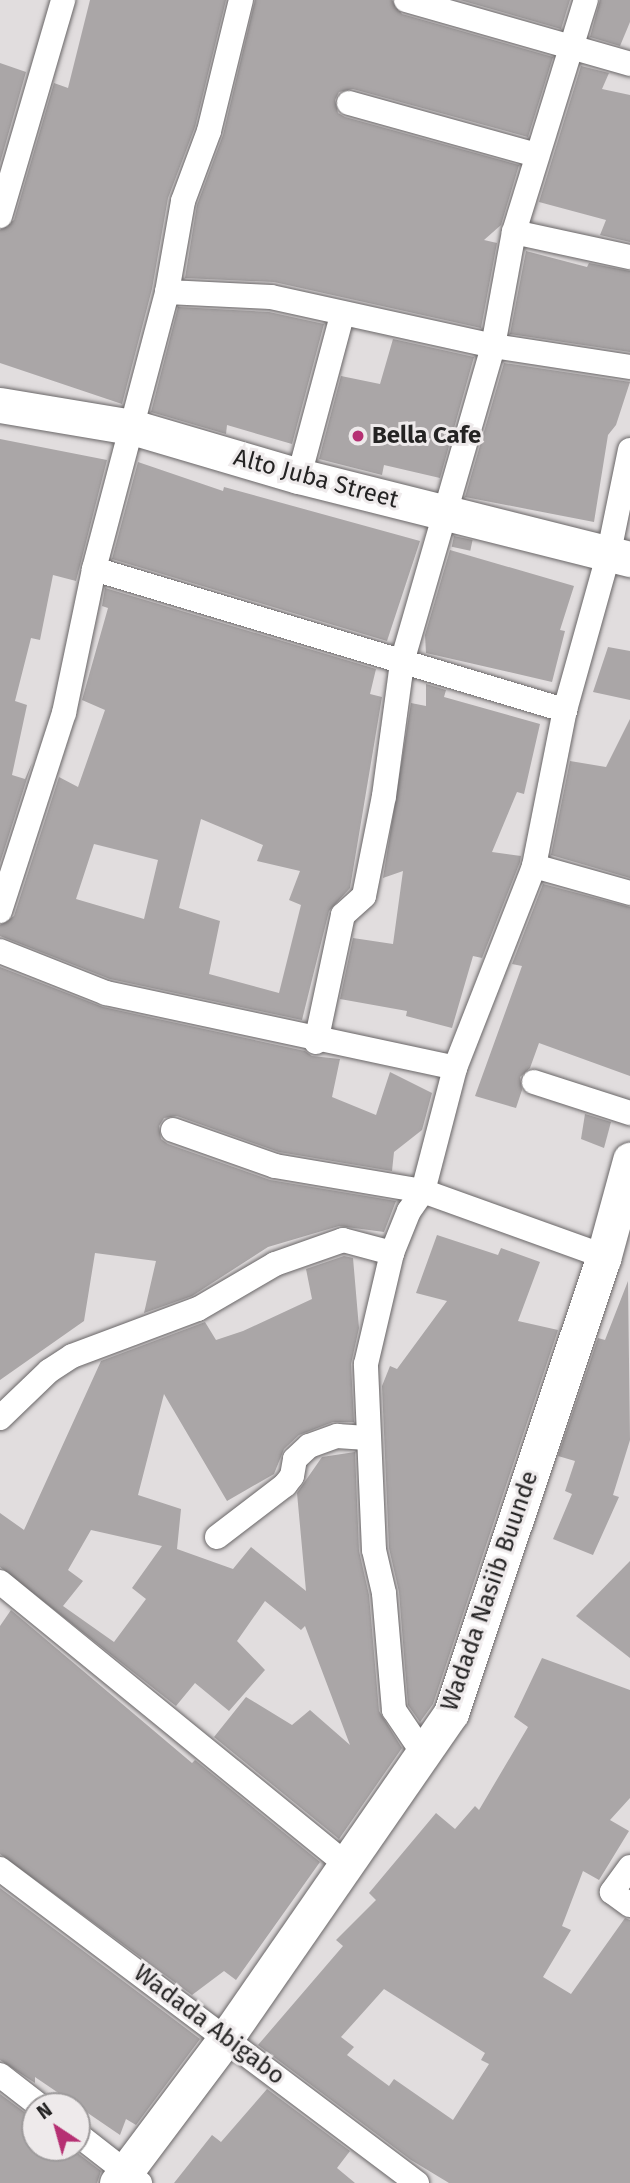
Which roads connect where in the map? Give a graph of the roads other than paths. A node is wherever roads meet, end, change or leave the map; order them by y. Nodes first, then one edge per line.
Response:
1 (63, 0) edge
2 (241, 0) edge
3 (586, 0) edge
4 (419, 2) edge
5 (575, 45) junction
6 (630, 64) edge
7 (349, 103) dead end
8 (537, 155) junction
9 (0, 216) edge
10 (514, 232) junction
11 (630, 257) edge
12 (167, 292) junction
13 (342, 315) junction
14 (493, 346) junction
15 (630, 367) edge
16 (0, 405) edge
17 (132, 427) junction
18 (630, 450) edge
19 (299, 476) junction
20 (444, 513) junction
21 (620, 556) edge
22 (94, 569) junction
23 (402, 663) junction
24 (565, 710) junction
25 (534, 866) junction
26 (630, 893) edge
27 (0, 911) edge
28 (0, 952) edge
29 (316, 1042) junction
30 (455, 1068) junction
31 (534, 1082) dead end
32 (630, 1113) edge
33 (173, 1130) dead end
34 (630, 1160) edge
35 (424, 1191) junction
36 (392, 1253) junction
37 (604, 1256) junction
38 (0, 1418) edge
39 (367, 1438) junction
40 (217, 1537) dead end
41 (0, 1583) edge
42 (423, 1752) junction
43 (348, 1866) junction
44 (630, 1867) edge
45 (0, 1869) edge
46 (630, 1905) edge
47 (226, 2038) junction
48 (0, 2075) edge
49 (22, 2092) edge
50 (91, 2147) edge
51 (127, 2179) edge
52 (417, 2183) edge

1 - 9 street
2 - 12 street
3 - 5 street
4 - 5 street
5 - 6 street
5 - 8 street
7 - 8 street
8 - 10 street
10 - 11 street
10 - 14 street
12 - 13 street
12 - 17 street
13 - 14 street
13 - 19 street
14 - 15 street
14 - 20 street
16 - 17 street, Alto Juba Street
17 - 19 street, Alto Juba Street
17 - 22 street
18 - 21 street
19 - 20 street, Alto Juba Street
20 - 21 street, Alto Juba Street
20 - 23 street
21 - 24 street
22 - 23 street
22 - 27 street
23 - 24 street
23 - 29 street
24 - 25 street
25 - 26 street
25 - 30 street
28 - 29 street
29 - 30 street
30 - 35 street
31 - 32 street
33 - 35 street
34 - 37 street, Wadada Nasiib Buunde
35 - 36 street
35 - 37 street
36 - 38 street
36 - 39 street
37 - 42 street, Wadada Nasiib Buunde
39 - 40 street
39 - 42 street
41 - 43 street
42 - 43 street, Wadada Nasiib Buunde
43 - 47 street, Wadada Nasiib Buunde
44 - 46 street
45 - 47 street, Wadada Abigabo
47 - 51 street, Wadada Nasiib Buunde
47 - 52 street, Wadada Abigabo
48 - 49 street
50 - 51 street

